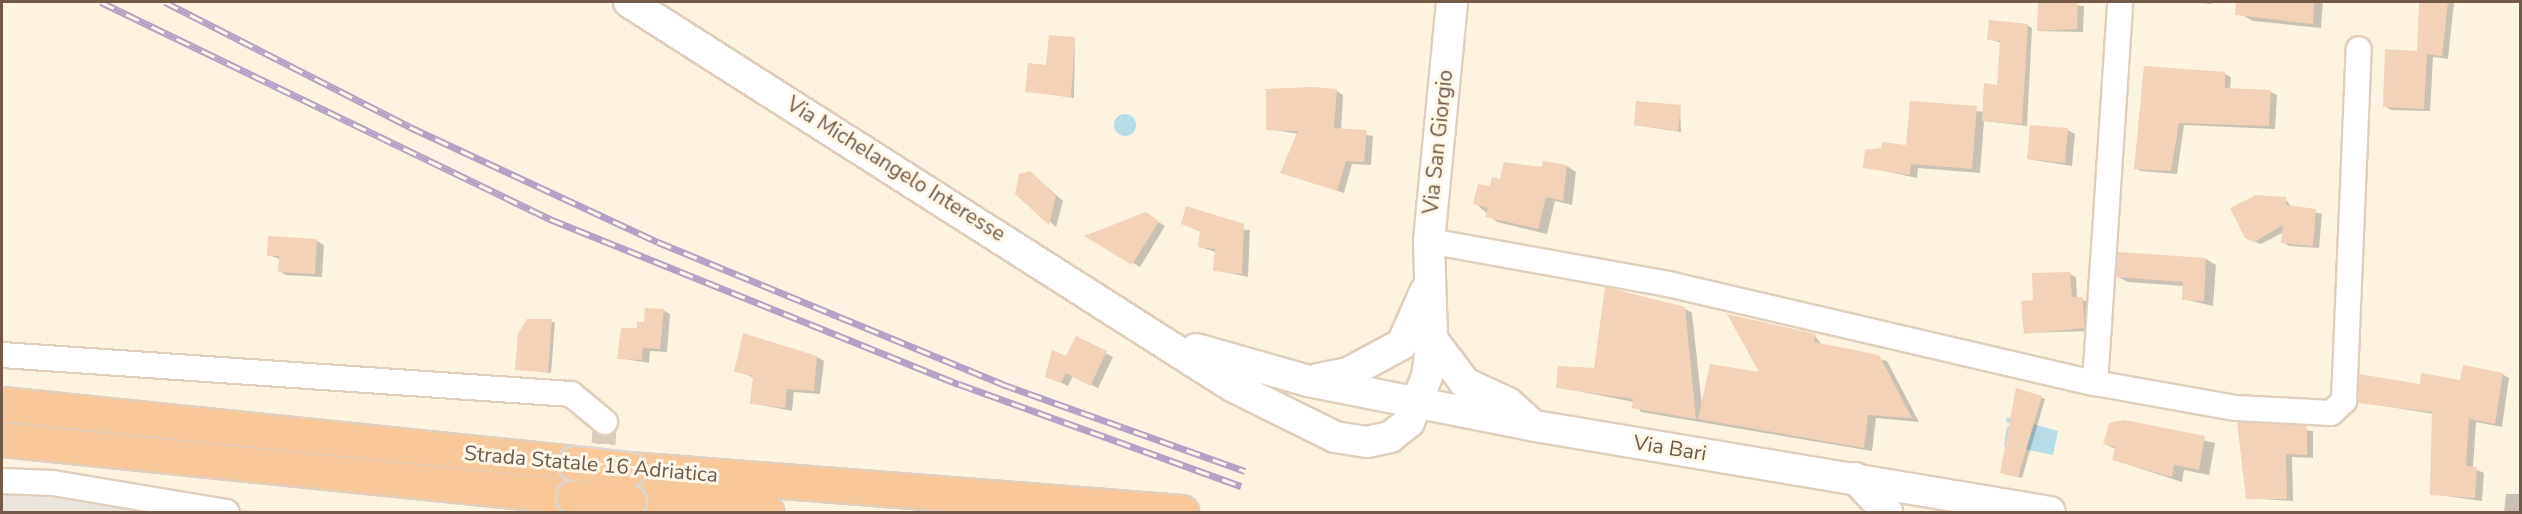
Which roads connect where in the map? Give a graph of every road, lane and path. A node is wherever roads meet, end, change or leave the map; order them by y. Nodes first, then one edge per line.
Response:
1 (629, 2) edge
2 (1452, 2) edge
3 (2120, 2) edge
4 (2360, 49) dead end
5 (1429, 241) junction
6 (1427, 283) junction
7 (1162, 336) junction
8 (1432, 339) junction
9 (1402, 344) junction
10 (2, 355) edge
11 (1308, 381) junction
12 (2095, 383) junction
13 (2, 386) edge
14 (1414, 402) junction
15 (2, 404) edge
16 (65, 411) junction
17 (605, 422) dead end
18 (1535, 426) junction
19 (2, 439) edge
20 (82, 448) junction
21 (2, 453) edge
22 (1856, 478) junction
23 (2, 481) edge
24 (1925, 502) edge
25 (227, 513) edge
26 (767, 513) edge
27 (1181, 513) edge
28 (1887, 513) edge
29 (2050, 513) edge

1 - 7 street, Via Michelangelo Interesse
2 - 5 street, Via San Giorgio
3 - 12 street
4 - 12 street
5 - 6 street, Via San Giorgio
5 - 12 street
6 - 8 street, Via San Giorgio
6 - 9 street, Via San Giorgio
7 - 11 street, Via Michelangelo Interesse
7 - 14 street, Via Michelangelo Interesse
8 - 14 street, Via San Giorgio
8 - 18 street
9 - 11 street
9 - 14 street, Via San Giorgio
10 - 17 street
11 - 14 street, Via Michelangelo Interesse
13 - 16 highway
14 - 18 street, Via Bari
15 - 16 highway, Strada Statale 16 Adriatica
16 - 27 highway, Strada Statale 16 Adriatica, bridge
18 - 22 street, Via Bari
19 - 20 highway, Strada Statale 16 Adriatica
20 - 21 highway
20 - 26 highway, Strada Statale 16 Adriatica, bridge
22 - 24 street, Via Bari
22 - 28 street
23 - 25 street
24 - 29 street, Via Bari

